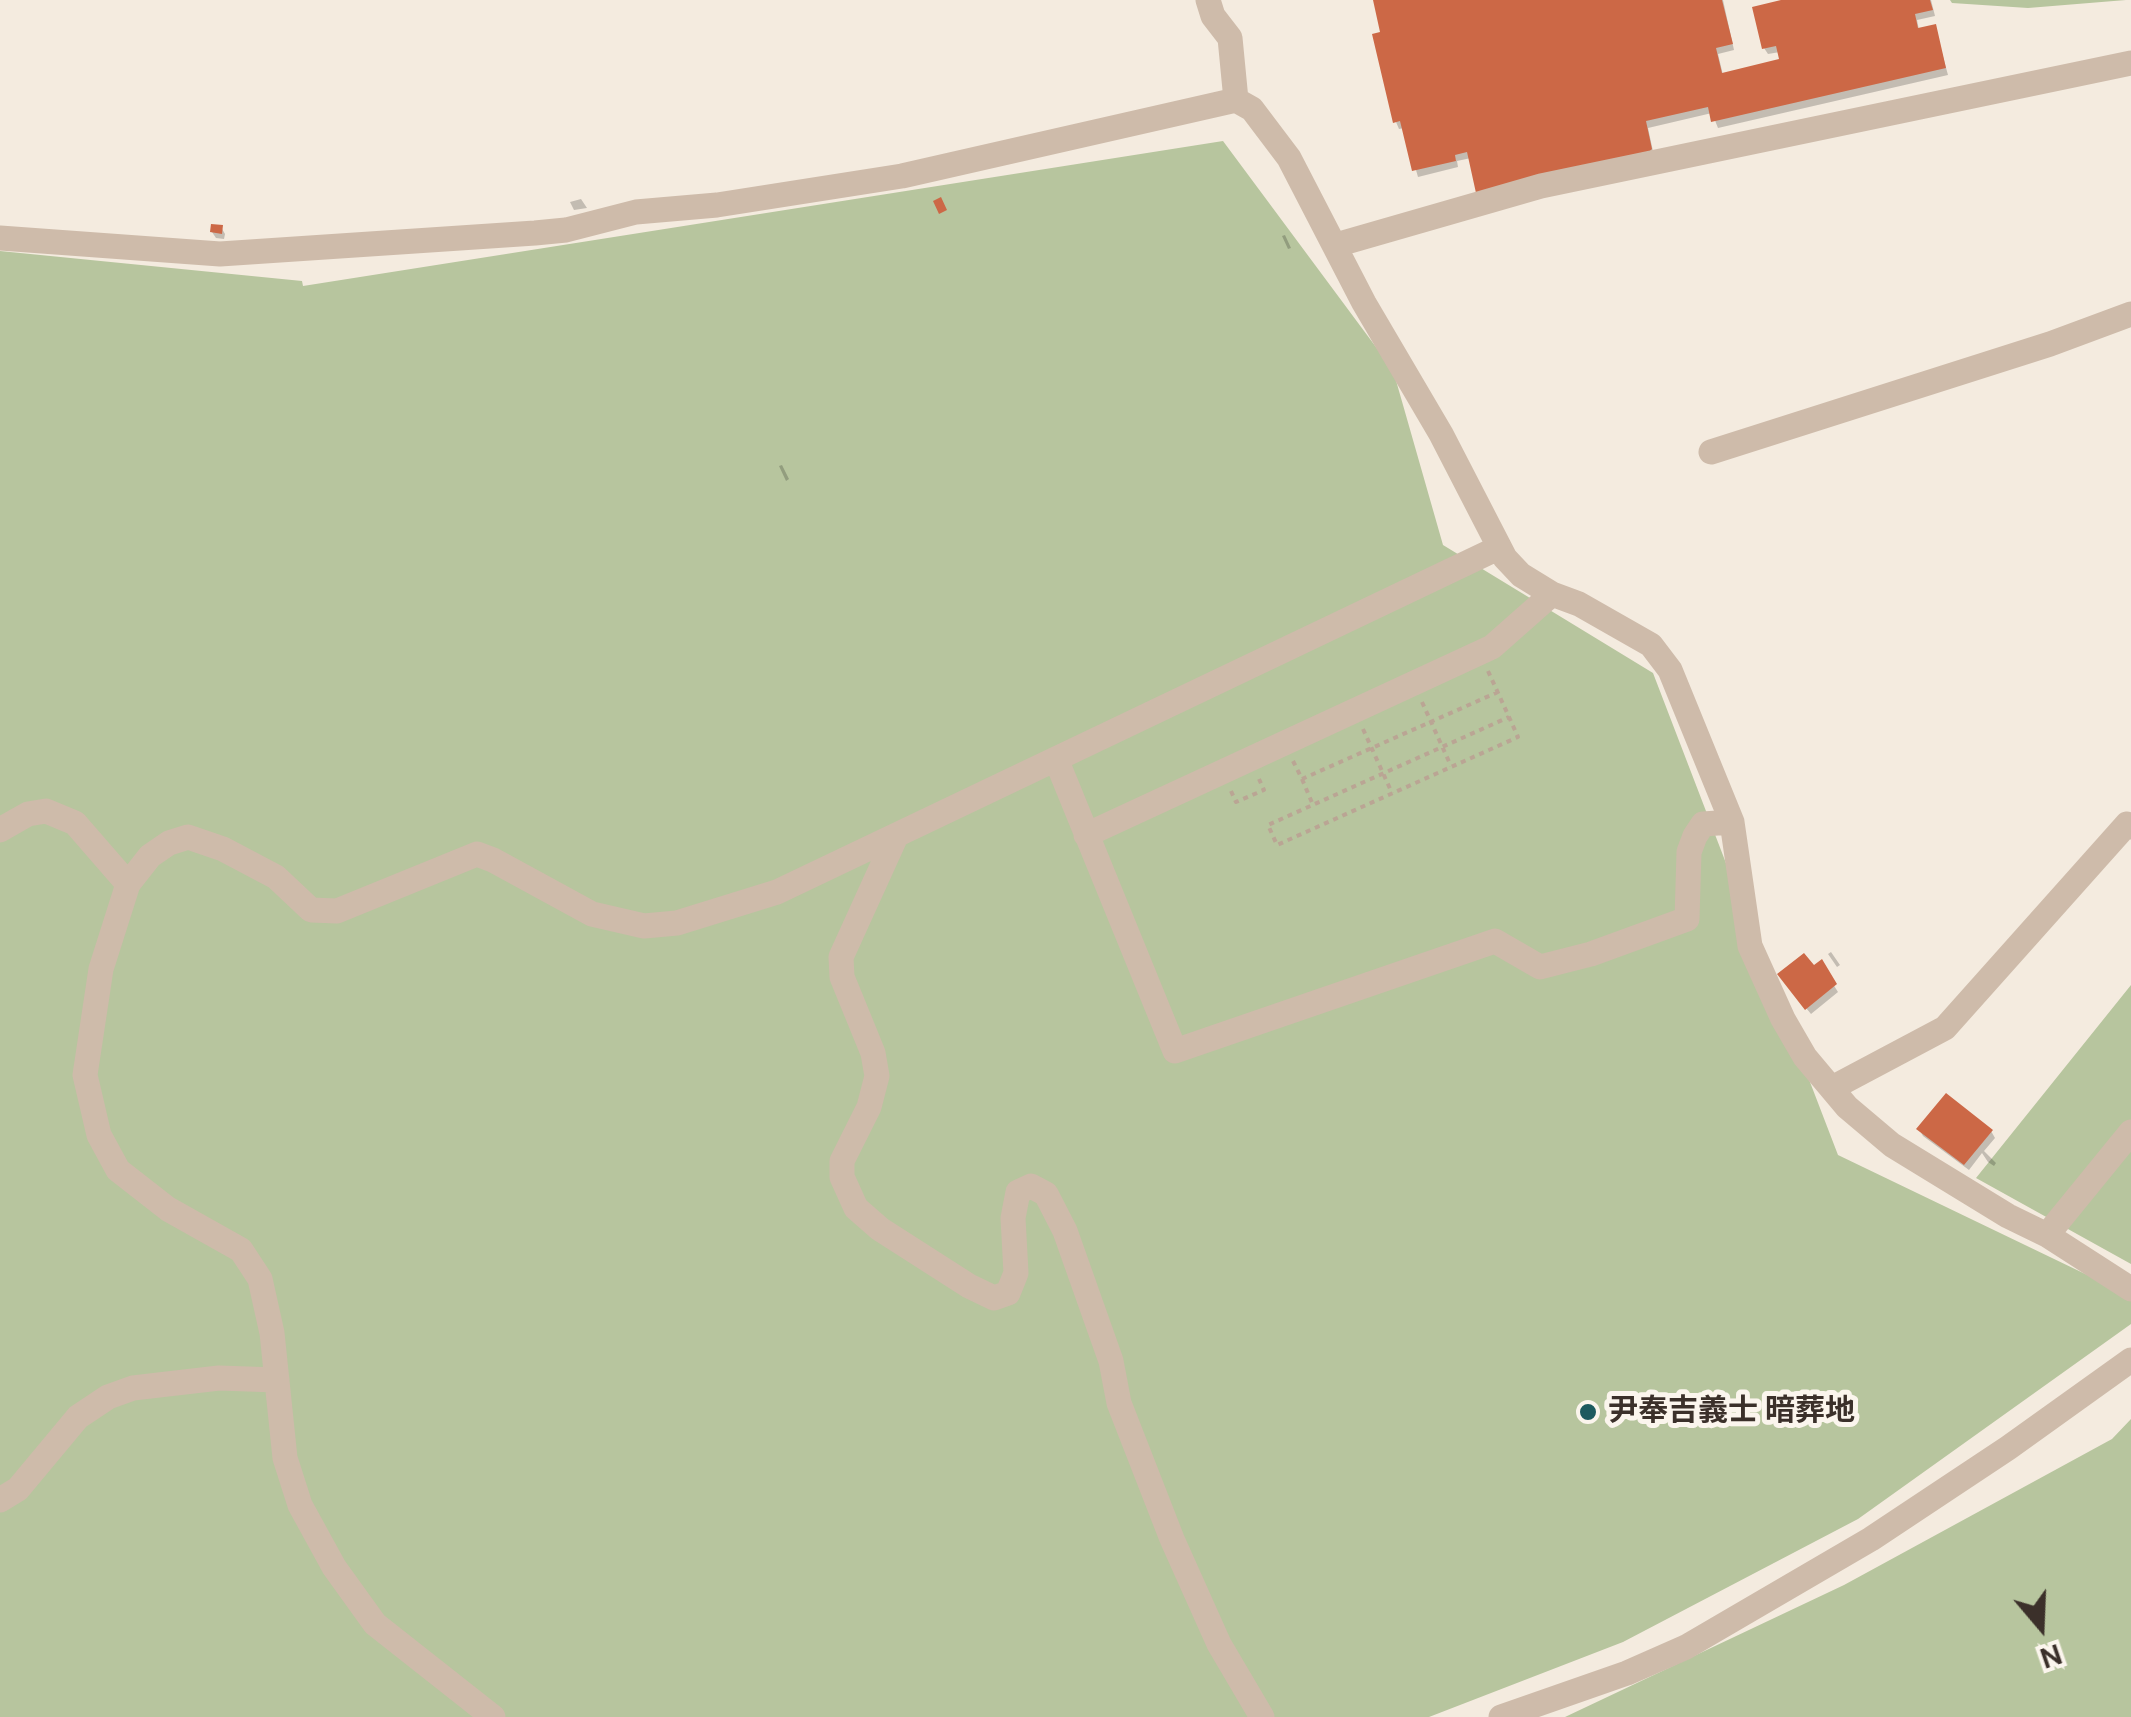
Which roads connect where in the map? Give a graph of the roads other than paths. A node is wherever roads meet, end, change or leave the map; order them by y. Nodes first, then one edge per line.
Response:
1 (1208, 0) edge
2 (2131, 62) edge
3 (1236, 100) junction
4 (0, 238) edge
5 (1336, 245) junction
6 (2131, 314) edge
7 (1711, 452) dead end
8 (1498, 548) junction
9 (1552, 594) junction
10 (1056, 758) junction
11 (1732, 822) junction
12 (2131, 827) edge
13 (0, 830) edge
14 (1086, 834) junction
15 (896, 836) junction
16 (128, 884) junction
17 (1832, 1088) junction
18 (2131, 1132) edge
19 (2047, 1235) junction
20 (2131, 1290) edge
21 (2131, 1360) edge
22 (277, 1380) junction
23 (0, 1500) edge
24 (493, 1717) edge
25 (1262, 1717) edge
26 (1501, 1717) edge

1 - 3 street
2 - 5 street
3 - 4 street
3 - 5 street
5 - 8 street
6 - 7 street
8 - 9 street
8 - 10 street
9 - 11 street
9 - 14 street
10 - 14 street
10 - 15 street
11 - 14 street
11 - 17 street
12 - 17 street
13 - 16 street
15 - 16 street
15 - 25 street
16 - 22 street
17 - 19 street
18 - 19 street
19 - 20 street
21 - 26 street
22 - 23 street
22 - 24 street

